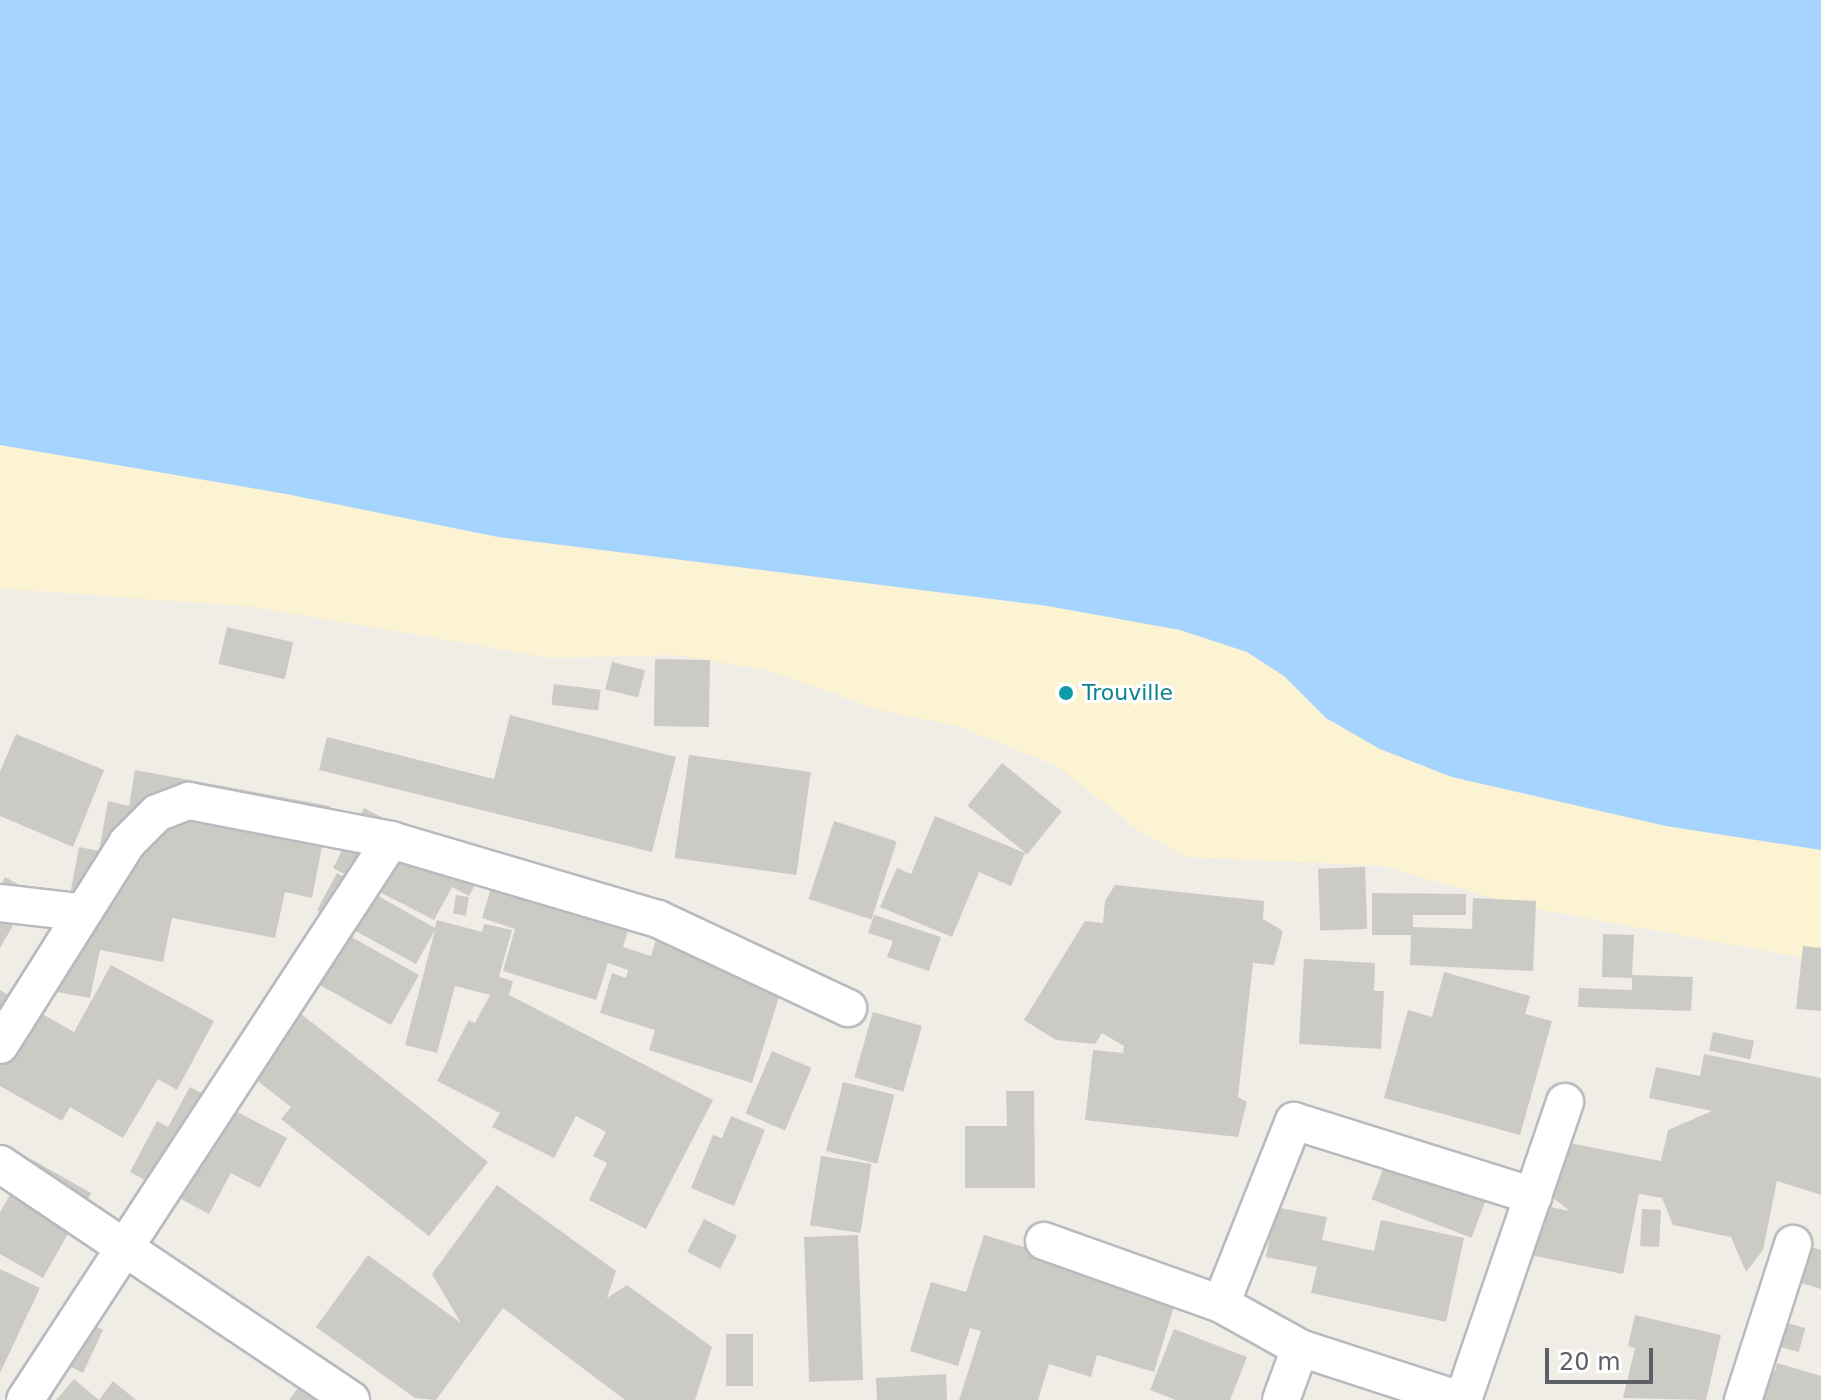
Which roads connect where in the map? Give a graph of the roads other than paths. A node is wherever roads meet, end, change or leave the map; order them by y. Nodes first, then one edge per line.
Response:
1 (391, 840) junction
2 (0, 903) edge
3 (79, 912) junction
4 (848, 1008) dead end
5 (0, 1045) edge
6 (1565, 1102) dead end
7 (0, 1164) edge
8 (1534, 1196) junction
9 (1044, 1241) dead end
10 (1793, 1244) dead end
11 (125, 1248) junction
12 (1221, 1304) junction
13 (1300, 1348) junction
14 (25, 1400) edge
15 (351, 1400) edge
16 (1281, 1400) edge
17 (1462, 1400) edge
18 (1743, 1400) edge

1 - 3 street
1 - 4 street
1 - 11 street
2 - 3 street
3 - 5 street
6 - 8 street
7 - 11 street
8 - 12 street
8 - 17 street
9 - 12 street
10 - 18 street
11 - 14 street
11 - 15 street
12 - 13 street
13 - 16 street
13 - 17 street

